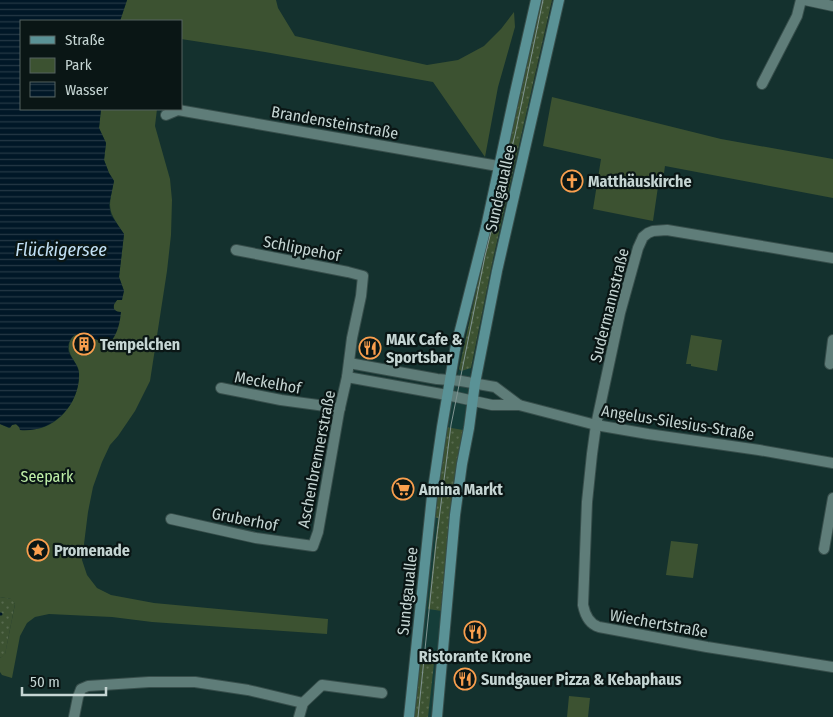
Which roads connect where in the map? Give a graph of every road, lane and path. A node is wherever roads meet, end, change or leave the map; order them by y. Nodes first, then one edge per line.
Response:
1 (536, 0) edge
2 (559, 0) edge
3 (801, 0) edge
4 (806, 0) edge
5 (833, 6) edge
6 (762, 84) dead end
7 (166, 115) dead end
8 (498, 166) junction
9 (236, 250) dead end
10 (833, 258) edge
11 (362, 276) joint
12 (833, 340) edge
13 (349, 363) junction
14 (830, 364) dead end
15 (347, 378) junction
16 (450, 380) junction
17 (475, 383) junction
18 (221, 388) dead end
19 (447, 394) junction
20 (473, 400) junction
21 (492, 405) joint
22 (519, 405) junction
23 (340, 408) junction
24 (596, 425) junction
25 (833, 463) edge
26 (833, 498) edge
27 (171, 519) dead end
28 (313, 546) joint
29 (824, 549) dead end
30 (833, 667) edge
31 (382, 693) dead end
32 (303, 703) junction
33 (74, 717) edge
34 (299, 717) edge
35 (409, 717) edge
36 (438, 717) edge

1 - 8 street, Sundgauallee
2 - 17 street, Sundgauallee
3 - 6 street
4 - 5 street
7 - 8 street, Brandensteinstraße
8 - 16 street, Sundgauallee
9 - 11 street, Schlippehof
10 - 24 street, Sudermannstraße
11 - 13 street, Aschenbrennerstraße
12 - 14 street
13 - 15 street, Aschenbrennerstraße
13 - 16 street
15 - 19 street, Aschenbrennerstraße
15 - 23 street, Aschenbrennerstraße
16 - 17 street
16 - 19 street, Sundgauallee
17 - 20 street, Sundgauallee
17 - 22 street, Angelus-Silesius-Straße
18 - 23 street, Meckelhof
19 - 20 street, Aschenbrennerstraße
19 - 35 street, Sundgauallee
20 - 21 street, Aschenbrennerstraße
20 - 36 street, Sundgauallee
21 - 22 street, Angelus-Silesius-Straße
22 - 24 street, Angelus-Silesius-Straße
23 - 28 street, Aschenbrennerstraße
24 - 25 street, Angelus-Silesius-Straße
24 - 30 street, Wiechertstraße
26 - 29 street
27 - 28 street, Gruberhof
31 - 32 street
32 - 33 street
32 - 34 street

